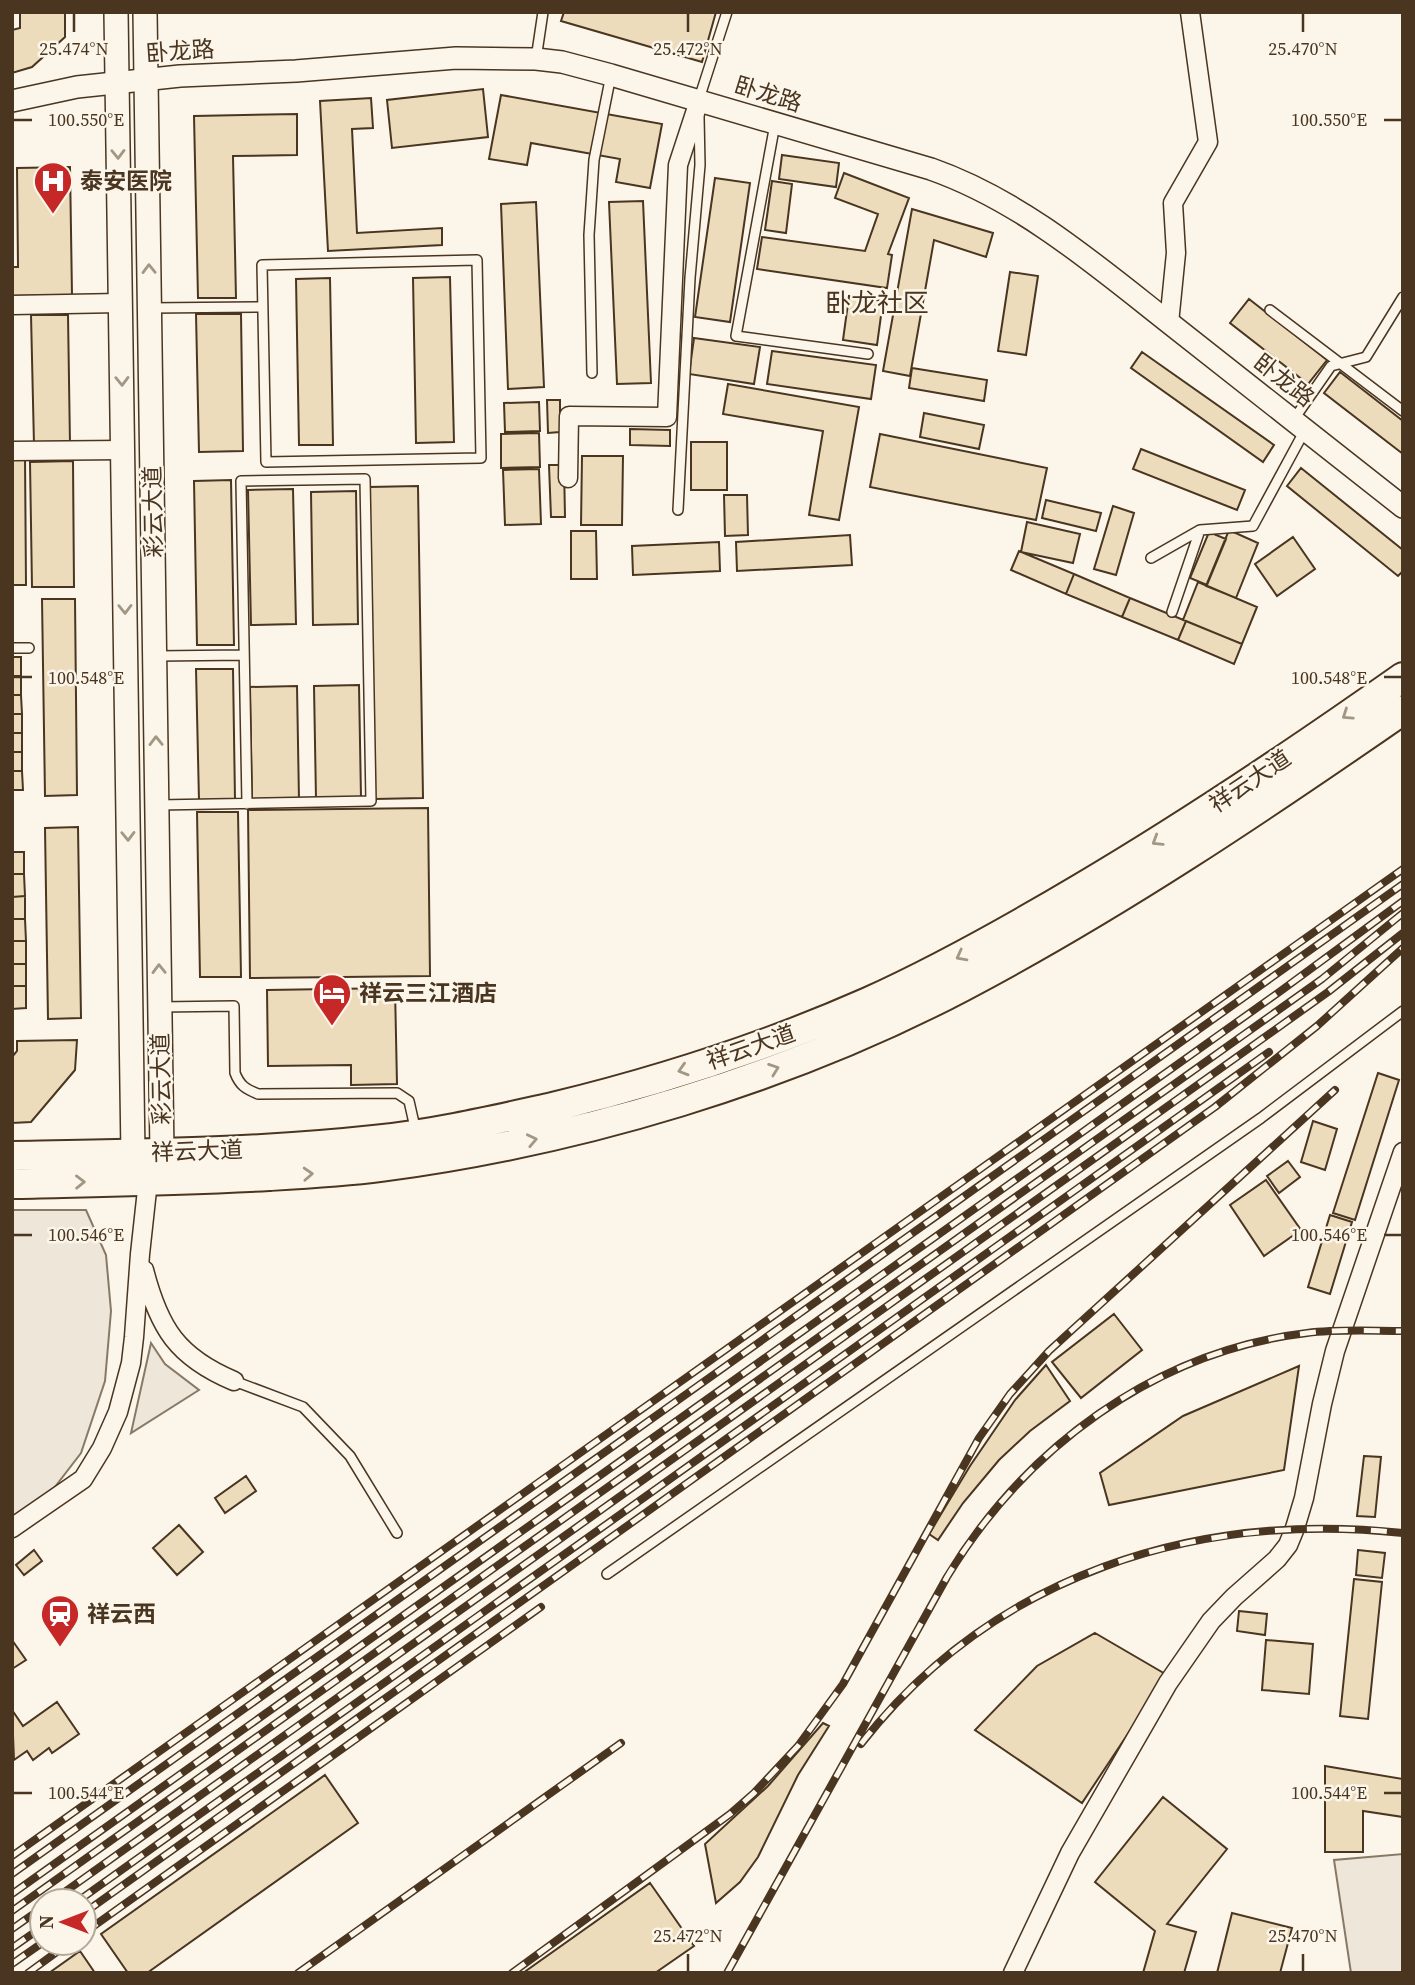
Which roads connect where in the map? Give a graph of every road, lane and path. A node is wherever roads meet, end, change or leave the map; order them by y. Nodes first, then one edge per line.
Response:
1 (116, 12) edge
2 (145, 12) edge
3 (543, 12) edge
4 (727, 12) edge
5 (1190, 12) edge
6 (536, 59) junction
7 (611, 75) junction
8 (146, 79) junction
9 (117, 82) junction
10 (12, 101) edge
11 (699, 101) junction
12 (775, 124) junction
13 (1403, 296) edge
14 (121, 303) junction
15 (12, 305) edge
16 (263, 307) junction
17 (150, 308) junction
18 (1270, 310) dead end
19 (1169, 323) junction
20 (868, 354) dead end
21 (1342, 363) junction
22 (592, 373) dead end
23 (1403, 411) edge
24 (1299, 426) junction
25 (123, 450) junction
26 (12, 451) edge
27 (568, 478) dead end
28 (1403, 507) edge
29 (678, 510) dead end
30 (1200, 530) junction
31 (1151, 558) dead end
32 (1172, 612) dead end
33 (12, 648) edge
34 (29, 648) dead end
35 (244, 655) junction
36 (155, 656) junction
37 (1403, 677) edge
38 (1403, 710) edge
39 (247, 804) junction
40 (157, 805) junction
41 (160, 1007) junction
42 (1403, 1011) edge
43 (417, 1134) junction
44 (162, 1152) junction
45 (1403, 1152) edge
46 (133, 1154) junction
47 (12, 1156) edge
48 (148, 1181) junction
49 (12, 1184) edge
50 (139, 1254) junction
51 (234, 1381) joint
52 (12, 1528) edge
53 (397, 1533) dead end
54 (607, 1574) dead end
55 (1013, 1973) edge

1 - 9 main road, 彩云大道
2 - 8 main road, 彩云大道
3 - 6 lane
4 - 11 lane
5 - 19 street
6 - 7 street, 卧龙路
6 - 8 street, 卧龙路
7 - 11 street, 卧龙路
7 - 22 lane
8 - 9 street, 卧龙路
17 -> 8 main road, 彩云大道
9 - 10 street, 卧龙路
9 -> 14 main road, 彩云大道
11 - 12 street, 卧龙路
11 - 27 street
11 - 29 lane
12 - 19 street, 卧龙路
12 - 20 lane
13 - 21 lane
14 - 15 street
14 -> 25 main road, 彩云大道
16 - 16 lane
16 - 17 lane
17 - 36 main road, 彩云大道
18 - 21 lane
19 - 24 street, 卧龙路
21 - 23 lane
21 - 24 lane
24 - 28 street, 卧龙路
24 - 30 lane
25 - 26 street
25 -> 46 main road, 彩云大道
30 - 31 lane
30 - 32 lane
33 - 34 lane
35 - 36 lane
35 - 39 lane
35 - 39 lane
40 -> 36 main road, 彩云大道
37 -> 43 highway, 祥云大道
48 -> 38 highway, 祥云大道
39 - 40 lane
41 -> 40 main road, 彩云大道
41 - 43 lane
41 - 44 main road, 彩云大道
42 - 54 lane
43 - 44 highway, 祥云大道
44 - 46 highway, 祥云大道
44 - 48 main road, 彩云大道
45 - 55 street
46 - 47 highway, 祥云大道
46 - 48 main road, 彩云大道
49 -> 48 highway, 祥云大道
48 - 50 street
50 - 51 street
50 - 52 street
51 - 53 lane

